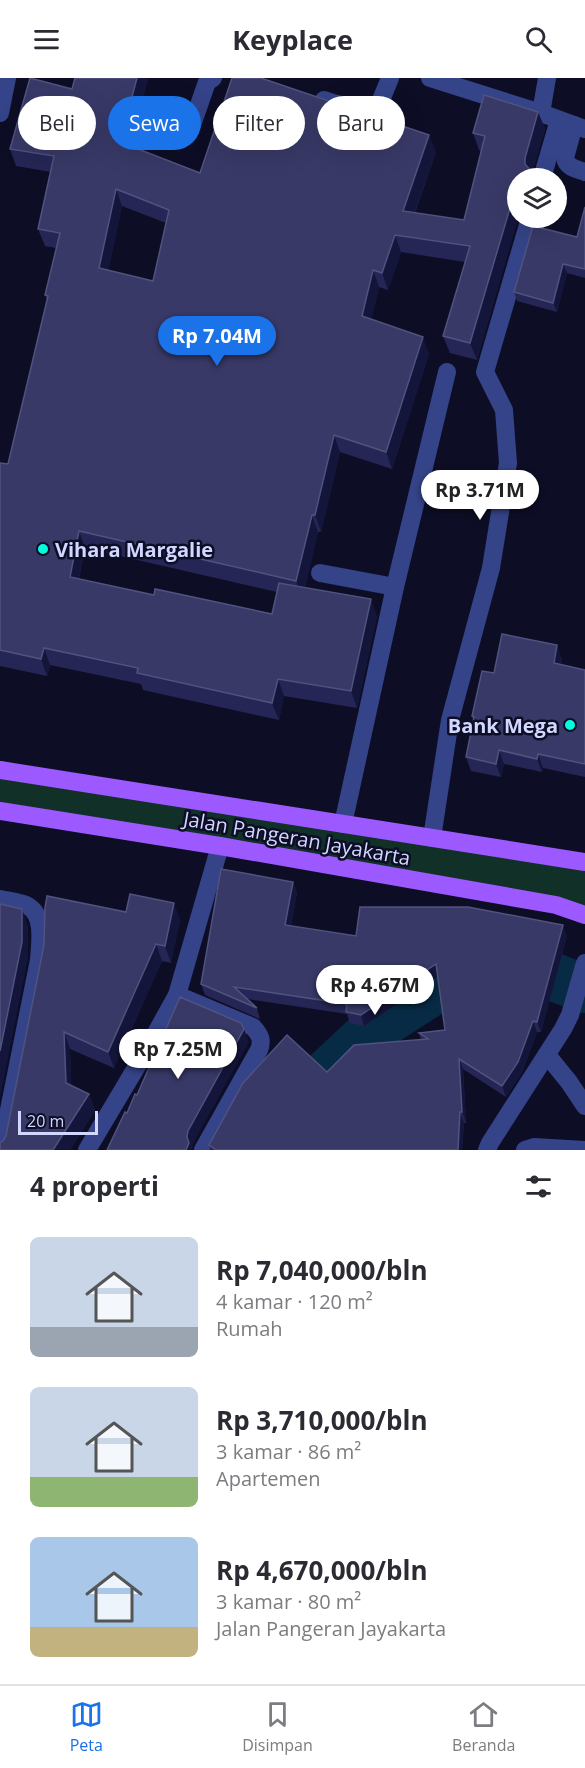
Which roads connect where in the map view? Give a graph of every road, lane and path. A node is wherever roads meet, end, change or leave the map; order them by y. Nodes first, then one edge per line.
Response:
1 (7, 78) edge
2 (213, 78) edge
3 (390, 78) edge
4 (430, 78) edge
5 (547, 78) edge
6 (468, 84) edge
7 (310, 96) edge
8 (201, 99) edge
9 (0, 113) edge
10 (540, 113) junction
11 (573, 125) edge
12 (548, 168) edge
13 (585, 172) edge
14 (527, 228) edge
15 (447, 372) dead end
16 (320, 573) dead end
17 (395, 587) junction
18 (0, 770) edge
19 (0, 812) edge
20 (343, 824) junction
21 (432, 838) junction
22 (220, 846) junction
23 (585, 861) edge
24 (0, 899) edge
25 (585, 915) edge
26 (585, 963) edge
27 (177, 995) junction
28 (547, 1055) junction
29 (585, 1106) edge
30 (1, 1150) edge
31 (87, 1150) edge
32 (203, 1150) edge
33 (487, 1150) edge
34 (525, 1150) edge
35 (585, 1150) edge

1 - 9 street
2 - 8 street
3 - 7 street
4 - 6 street
5 - 10 street
6 - 10 street
10 - 11 street
11 - 12 street
11 - 13 street
14 - 21 street
15 - 17 street
16 - 17 street
17 - 20 street
18 - 20 main road, Jalan Pangeran Jayakarta
19 - 22 main road, Jalan Pangeran Jayakarta
20 - 21 main road, Jalan Pangeran Jayakarta
21 - 23 main road, Jalan Pangeran Jayakarta
22 - 25 main road, Jalan Pangeran Jayakarta
22 - 27 street
24 - 30 street
26 - 28 street
27 - 31 street
27 - 32 street
28 - 29 street
28 - 33 street
34 - 35 street

